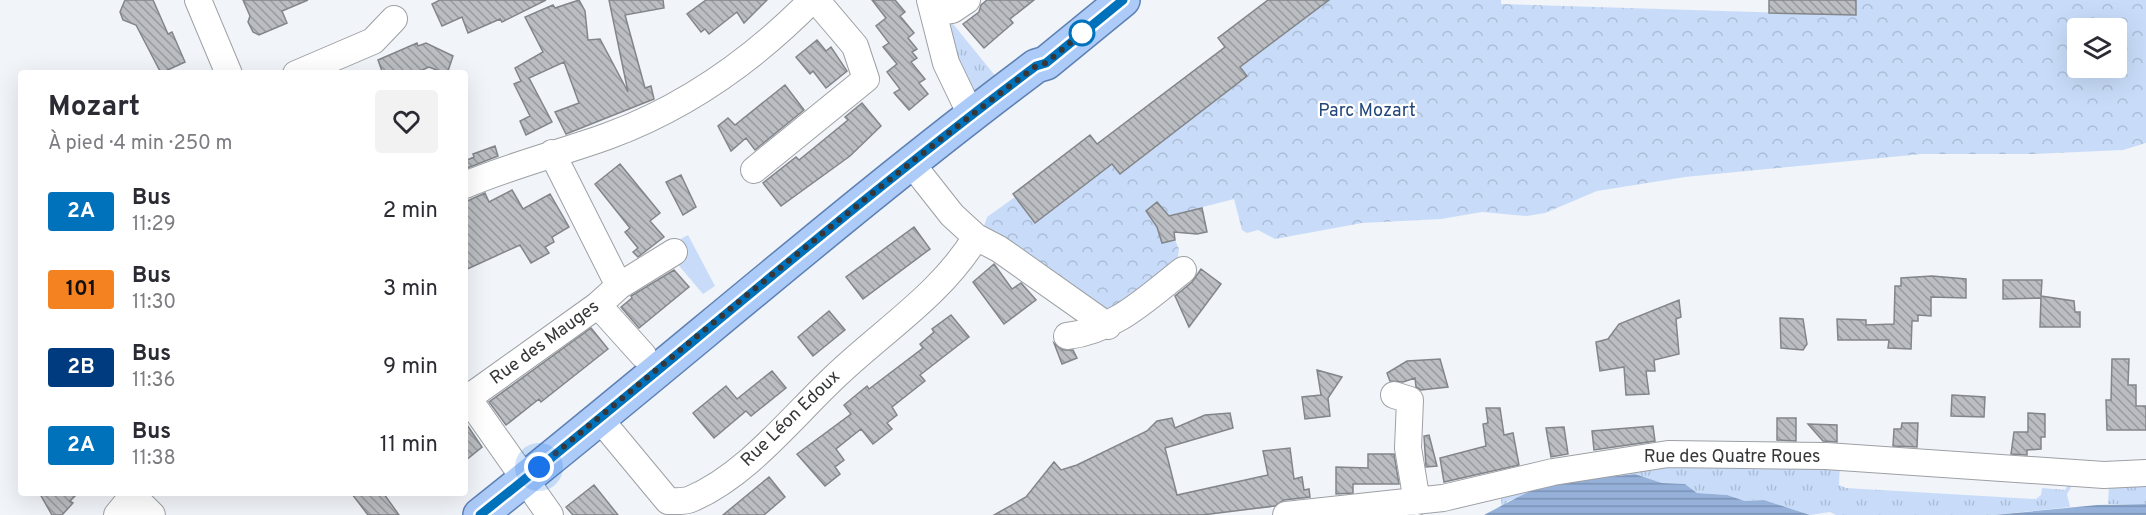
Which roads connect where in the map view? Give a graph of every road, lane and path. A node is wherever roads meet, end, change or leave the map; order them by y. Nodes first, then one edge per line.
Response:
1 (198, 0) edge
2 (814, 0) edge
3 (967, 0) edge
4 (1123, 0) edge
5 (932, 6) edge
6 (394, 19) dead end
7 (228, 70) edge
8 (305, 70) edge
9 (971, 115) junction
10 (552, 153) junction
11 (911, 163) junction
12 (754, 170) dead end
13 (468, 184) edge
14 (976, 237) junction
15 (674, 252) dead end
16 (1183, 270) dead end
17 (620, 286) junction
18 (598, 305) junction
19 (1108, 326) junction
20 (1067, 336) dead end
21 (643, 355) dead end
22 (1406, 392) dead end
23 (468, 395) edge
24 (468, 397) edge
25 (599, 418) junction
26 (2146, 473) edge
27 (524, 479) junction
28 (128, 501) edge
29 (1417, 502) junction
30 (152, 515) edge
31 (480, 515) edge
32 (550, 515) edge
33 (1286, 515) edge

1 - 7 street
2 - 10 street
2 - 12 street
3 - 5 street
4 - 9 main road
5 - 9 street
6 - 8 street
9 - 11 main road
10 - 13 street
10 - 17 street
11 - 14 street
11 - 25 main road
14 - 19 street
14 - 25 street, Rue Léon Edoux
15 - 17 street, Rue des Mauges
16 - 19 street
17 - 18 street, Rue des Mauges
18 - 21 street
18 - 23 street, Rue des Mauges
19 - 20 street
22 - 29 street
24 - 27 street
25 - 27 main road
26 - 29 street, Rue des Quatre Roues
27 - 31 main road
27 - 32 street
28 - 30 street
29 - 33 street, Rue des Quatre Roues

